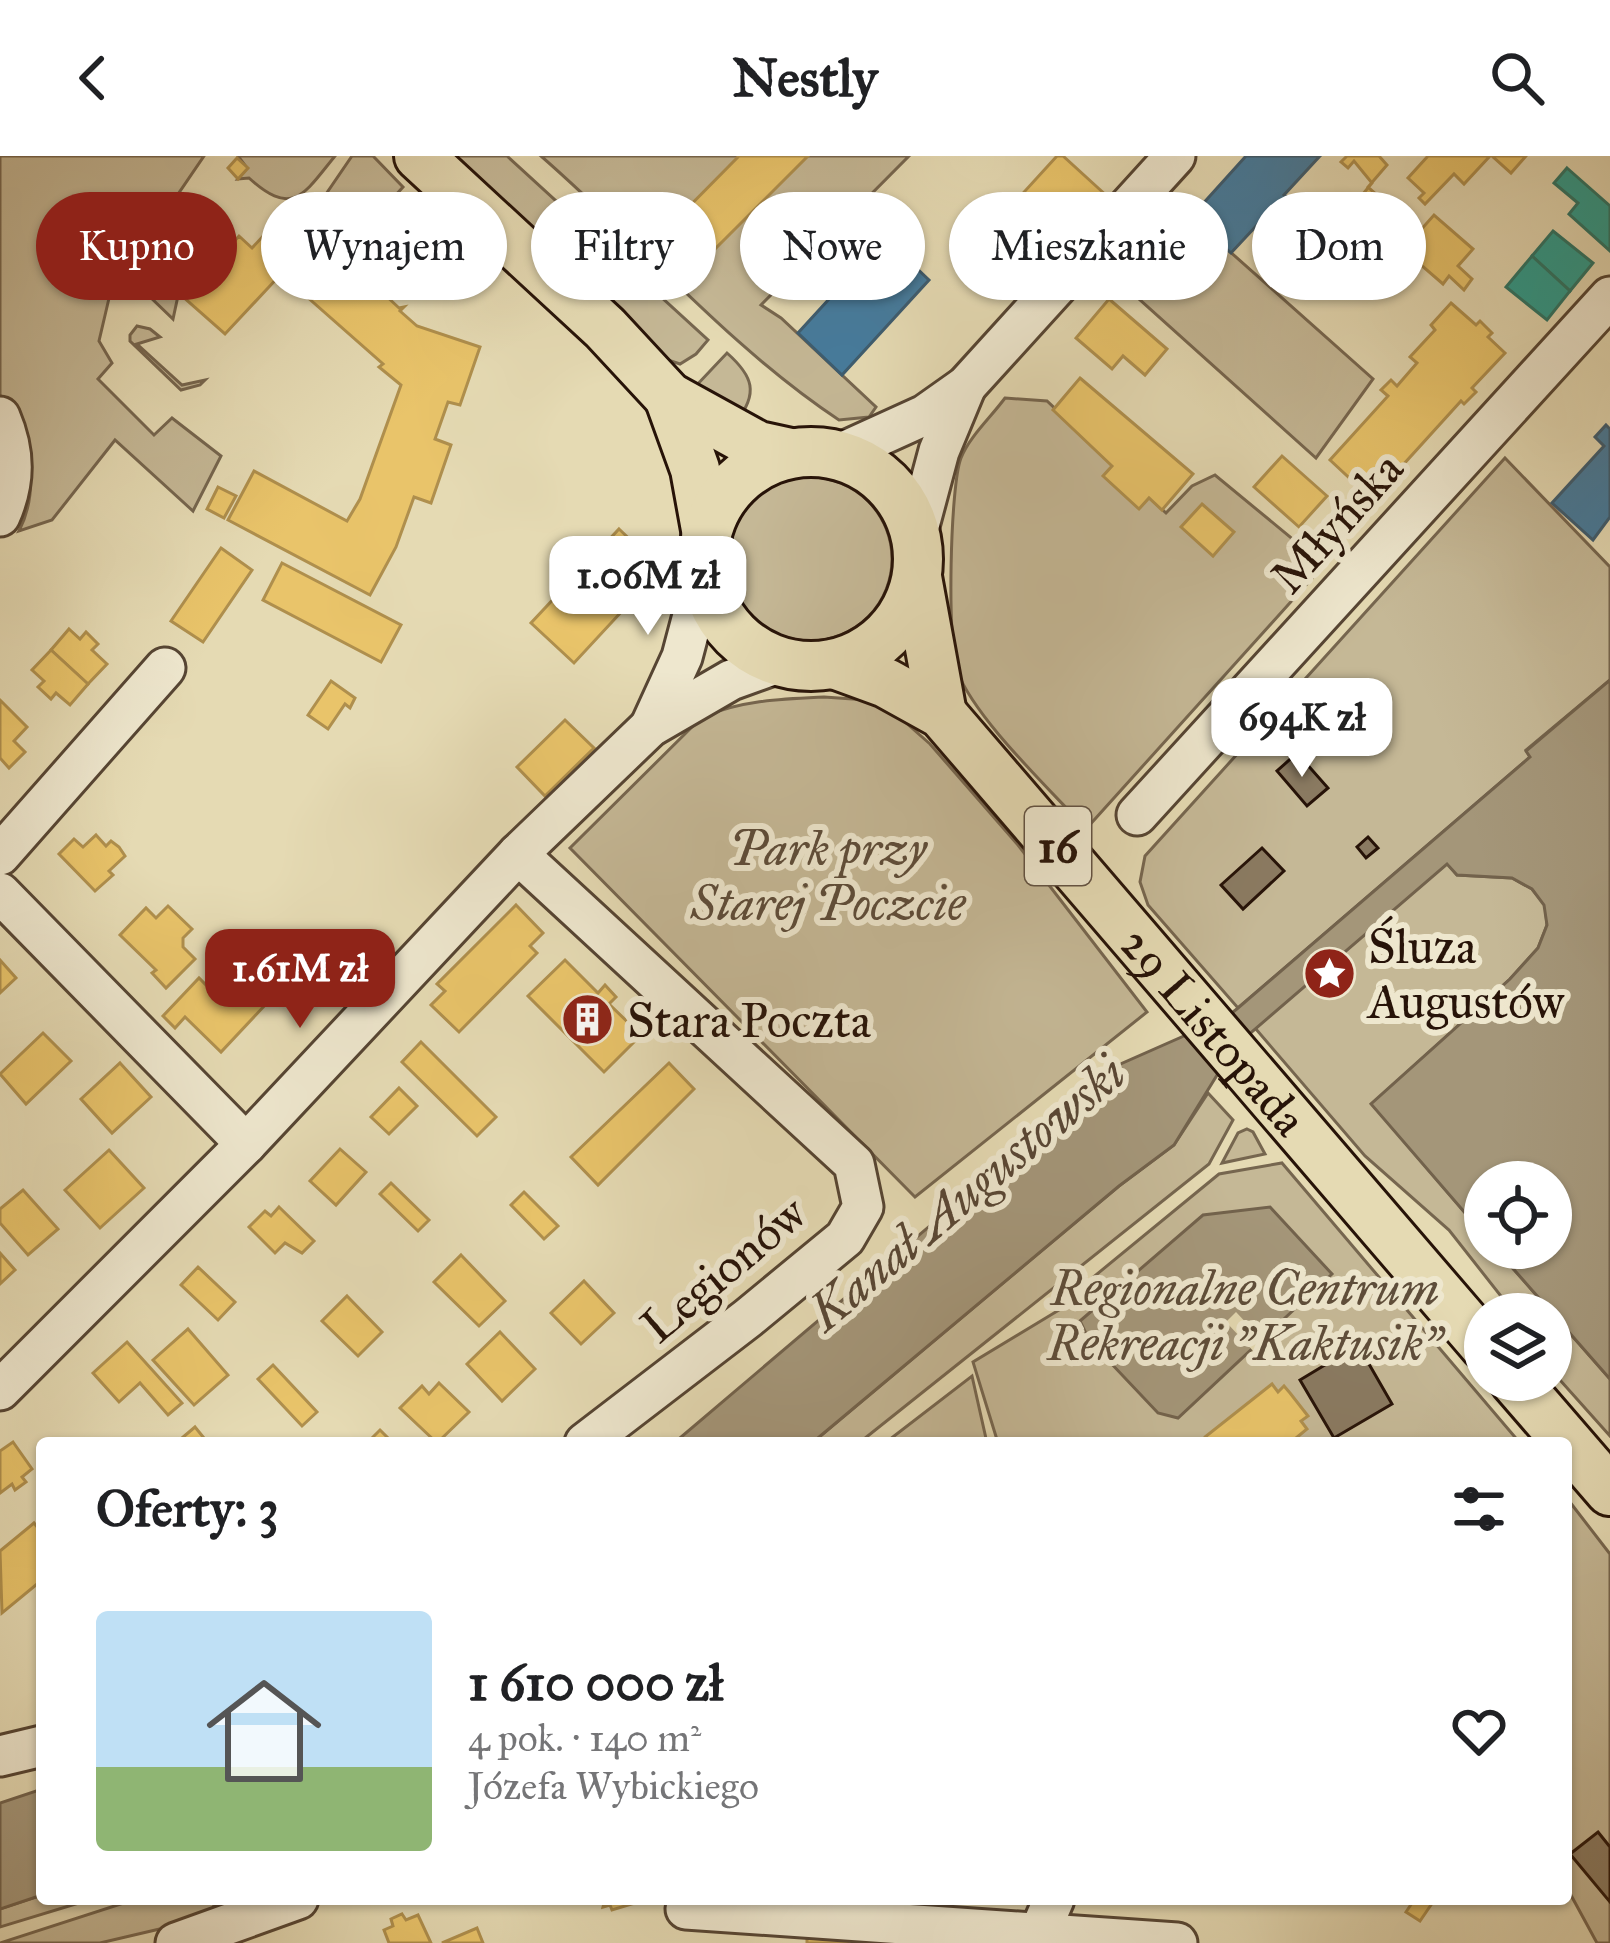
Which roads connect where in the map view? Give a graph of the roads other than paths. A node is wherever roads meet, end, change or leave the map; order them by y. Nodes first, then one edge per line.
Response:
1 (419, 156) edge
2 (1175, 156) edge
3 (1610, 296) edge
4 (966, 386) junction
5 (669, 398) junction
6 (0, 417) edge
7 (814, 454) junction
8 (0, 516) edge
9 (706, 553) junction
10 (916, 557) junction
11 (781, 662) junction
12 (834, 664) junction
13 (165, 668) dead end
14 (942, 714) junction
15 (650, 727) junction
16 (1138, 815) dead end
17 (518, 854) junction
18 (0, 855) edge
19 (0, 893) edge
20 (246, 1144) junction
21 (1464, 1322) edge
22 (0, 1390) edge
23 (1532, 1401) edge
24 (593, 1437) edge
25 (1563, 1437) edge
26 (1572, 1447) edge
27 (1610, 1491) edge
28 (36, 1747) edge
29 (0, 1756) edge
30 (282, 1905) edge
31 (684, 1917) edge
32 (1042, 1925) edge
33 (188, 1941) edge
34 (1177, 1943) edge

1 - 5 main road
2 - 4 street
3 - 16 street, Młyńska
4 - 7 street
4 - 10 street
5 - 7 main road
5 - 9 main road
6 - 8 street
7 - 9 main road
7 - 10 main road
9 - 11 main road
9 - 15 street
10 - 12 main road
10 - 14 main road
11 - 12 main road
11 - 15 street
12 - 14 main road, 29 Listopada / 16
13 - 18 street
14 - 21 main road, 29 Listopada / 16
15 - 17 street
17 - 20 street
17 - 24 street, Legionów
19 - 20 street
20 - 22 street
23 - 25 main road
26 - 27 main road
28 - 29 street
30 - 33 street
31 - 32 street
32 - 34 street

